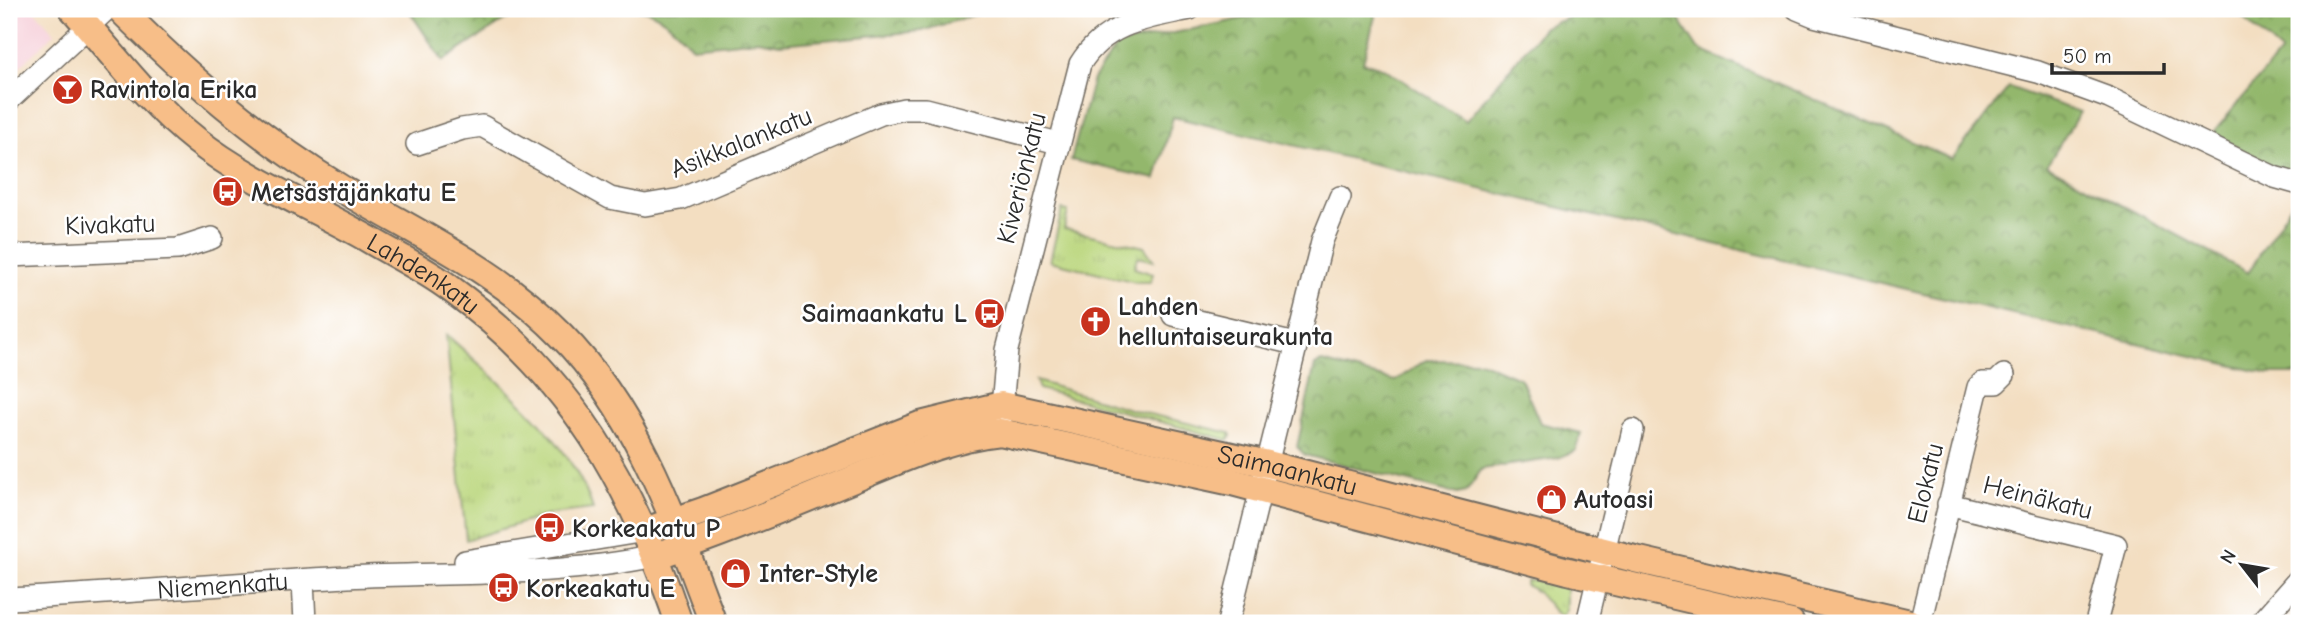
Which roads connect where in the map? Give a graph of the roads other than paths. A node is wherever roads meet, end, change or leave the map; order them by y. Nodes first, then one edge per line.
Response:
1 (120, 9) edge
2 (1189, 9) edge
3 (1797, 9) edge
4 (90, 15) edge
5 (9, 100) edge
6 (1058, 143) junction
7 (417, 144) dead end
8 (2299, 184) edge
9 (1340, 197) dead end
10 (212, 238) dead end
11 (9, 256) edge
12 (1173, 315) dead end
13 (1295, 344) junction
14 (2004, 375) dead end
15 (1001, 405) junction
16 (1633, 430) dead end
17 (1000, 432) junction
18 (1268, 464) junction
19 (1261, 491) junction
20 (1948, 503) junction
21 (674, 521) junction
22 (645, 531) junction
23 (684, 547) junction
24 (1606, 552) junction
25 (655, 556) junction
26 (434, 574) junction
27 (1598, 578) junction
28 (2299, 579) edge
29 (303, 580) junction
30 (9, 599) edge
31 (305, 623) edge
32 (678, 623) edge
33 (713, 623) edge
34 (1228, 623) edge
35 (1587, 623) edge
36 (1791, 623) edge
37 (1910, 623) edge
38 (1920, 623) edge
39 (2096, 623) edge
40 (2260, 623) edge

1 - 21 main road, Lahdenkatu
2 - 6 street, Kiveriönkatu
3 - 8 street
4 - 5 street
4 - 22 main road, Lahdenkatu
6 - 7 street, Asikkalankatu
6 - 15 street, Kiveriönkatu
9 - 13 street
10 - 11 street, Kivakatu
12 - 13 street
13 - 18 street
14 - 20 street, Elokatu
15 - 17 street, Kiveriönkatu
15 - 18 main road, Saimaankatu
15 - 21 main road, Saimaankatu
16 - 24 street
17 - 19 main road, Saimaankatu
17 - 23 main road, Saimaankatu
18 - 19 street
18 - 24 main road, Saimaankatu
19 - 27 main road, Saimaankatu
19 - 34 street
20 - 38 street, Elokatu
20 - 39 street, Heinäkatu
21 - 22 main road, Niemenkatu
21 - 23 main road, Lahdenkatu
22 - 25 main road, Lahdenkatu
22 - 26 street, Niemenkatu
23 - 25 main road, Saimaankatu
23 - 33 main road, Lahdenkatu
24 - 27 street
24 - 37 main road, Saimaankatu
25 - 26 street, Niemenkatu
25 - 32 main road, Lahdenkatu
26 - 29 street, Niemenkatu
27 - 35 street
27 - 36 main road, Saimaankatu
28 - 40 street
29 - 30 street, Niemenkatu
29 - 31 street

